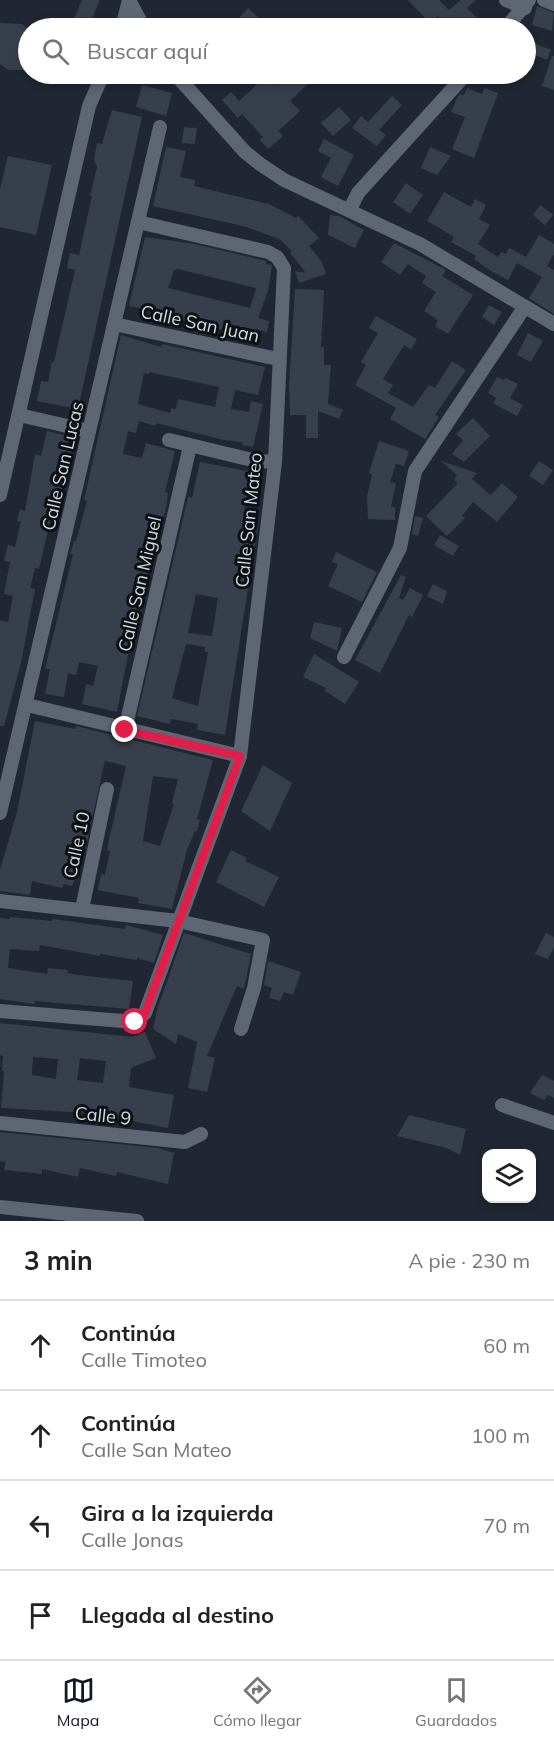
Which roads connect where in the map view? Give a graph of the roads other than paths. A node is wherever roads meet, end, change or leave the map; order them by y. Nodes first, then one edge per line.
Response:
1 (129, 0) edge
2 (506, 0) edge
3 (544, 0) edge
4 (527, 4) edge
5 (554, 4) edge
6 (124, 18) edge
7 (139, 18) edge
8 (515, 18) edge
9 (99, 84) edge
10 (184, 84) edge
11 (457, 84) edge
12 (160, 126) dead end
13 (350, 209) junction
14 (138, 222) junction
15 (524, 308) junction
16 (114, 324) junction
17 (554, 324) edge
18 (278, 359) junction
19 (19, 415) junction
20 (89, 431) junction
21 (169, 440) dead end
22 (190, 446) junction
23 (275, 462) junction
24 (0, 495) edge
25 (344, 657) dead end
26 (27, 705) junction
27 (125, 730) junction
28 (240, 756) junction
29 (107, 789) dead end
30 (0, 813) edge
31 (0, 901) edge
32 (82, 909) junction
33 (178, 921) junction
34 (0, 1011) edge
35 (241, 1029) dead end
36 (502, 1105) dead end
37 (0, 1123) edge
38 (554, 1123) edge
39 (201, 1134) dead end
40 (0, 1207) edge
41 (137, 1221) edge

1 - 6 street
1 - 7 street
2 - 4 street
3 - 5 street
4 - 8 street
9 - 19 street
10 - 13 street
11 - 13 street
12 - 14 street, Calle San Lucas
13 - 15 street
14 - 16 street, Calle San Lucas
14 - 18 street, Calle San Mateo
15 - 17 street
15 - 25 street
16 - 18 street, Calle San Juan
16 - 20 street, Calle San Lucas
18 - 23 street, Calle San Mateo
19 - 20 street
19 - 24 street
20 - 26 street, Calle San Lucas
21 - 22 street
22 - 23 street
22 - 27 street, Calle San Miguel
23 - 28 street, Calle San Mateo
26 - 27 street
26 - 30 street, Calle San Lucas
27 - 28 street
28 - 33 street, Calle San Mateo
29 - 32 street, Calle 10
31 - 32 street
32 - 33 street
33 - 34 street, Calle San Mateo
33 - 35 street
36 - 38 street
37 - 39 street, Calle 9
40 - 41 street

